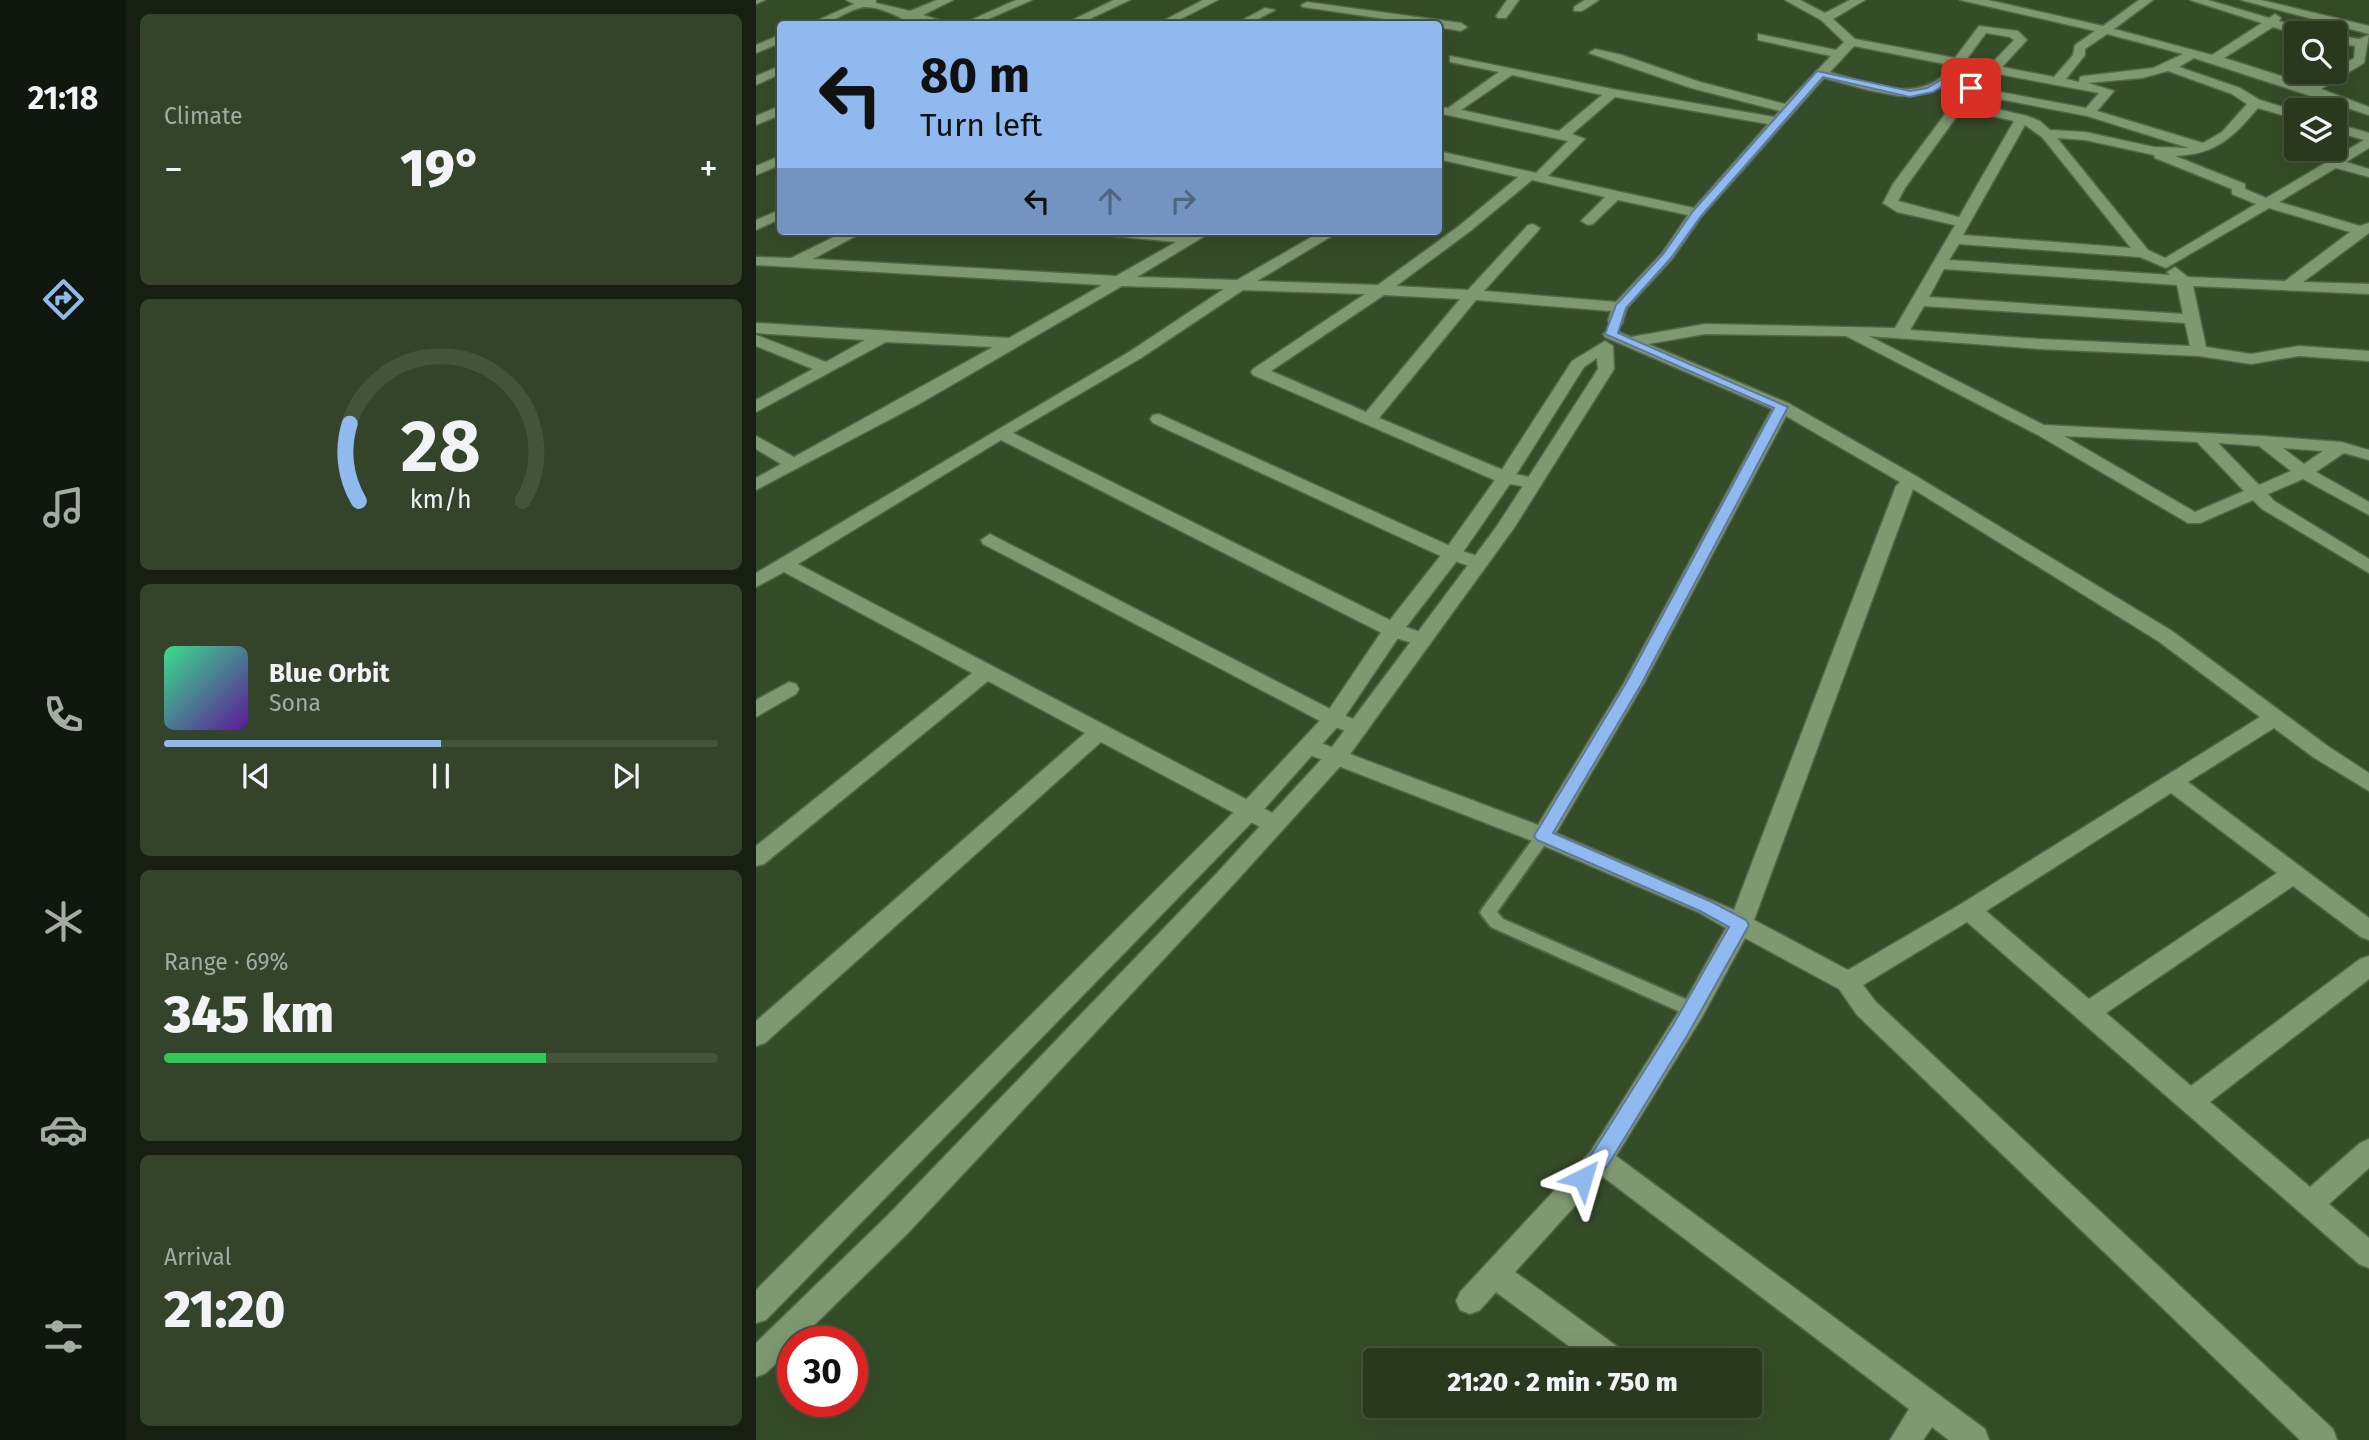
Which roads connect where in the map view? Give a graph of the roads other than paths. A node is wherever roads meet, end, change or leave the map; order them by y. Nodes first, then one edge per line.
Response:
1 (852, 0) edge
2 (947, 0) edge
3 (1026, 0) edge
4 (1124, 0) edge
5 (1212, 0) edge
6 (1513, 0) edge
7 (1594, 0) edge
8 (1791, 0) edge
9 (1859, 0) edge
10 (1966, 0) edge
11 (2147, 0) edge
12 (2196, 0) edge
13 (2247, 0) edge
14 (869, 2) edge
15 (1307, 5) dead end
16 (2281, 8) junction
17 (1577, 9) dead end
18 (1269, 10) dead end
19 (909, 16) junction
20 (1382, 16) junction
21 (1502, 16) dead end
22 (1825, 18) junction
23 (822, 21) edge
24 (896, 21) edge
25 (932, 21) edge
26 (975, 21) edge
27 (1077, 21) edge
28 (1169, 21) edge
29 (1247, 21) edge
30 (1374, 21) edge
31 (1418, 21) edge
32 (2271, 23) junction
33 (1442, 24) edge
34 (1461, 27) dead end
35 (2284, 27) edge
36 (2104, 30) junction
37 (2369, 30) edge
38 (1762, 37) dead end
39 (777, 40) edge
40 (2347, 40) edge
41 (2365, 41) edge
42 (1852, 42) junction
43 (756, 49) edge
44 (1595, 53) dead end
45 (2193, 53) junction
46 (1841, 55) junction
47 (1454, 59) dead end
48 (2213, 60) junction
49 (1956, 64) junction
50 (2168, 67) junction
51 (1992, 70) junction
52 (777, 72) edge
53 (1507, 72) junction
54 (1821, 74) junction
55 (756, 81) edge
56 (1944, 81) junction
57 (2057, 82) junction
58 (1971, 88) junction
59 (2313, 89) junction
60 (1612, 93) junction
61 (2255, 103) junction
62 (1959, 104) junction
63 (1788, 109) junction
64 (777, 111) edge
65 (1444, 111) edge
66 (2284, 111) edge
67 (2369, 111) edge
68 (2090, 113) junction
69 (2022, 119) junction
70 (756, 121) edge
71 (1777, 122) junction
72 (2347, 132) edge
73 (2047, 134) junction
74 (1561, 136) junction
75 (2369, 140) edge
76 (2201, 147) junction
77 (2145, 149) junction
78 (1442, 156) edge
79 (777, 162) edge
80 (2335, 163) junction
81 (756, 172) edge
82 (2369, 173) edge
83 (1533, 177) junction
84 (1615, 195) junction
85 (2267, 203) junction
86 (1697, 214) junction
87 (777, 216) edge
88 (1588, 221) dead end
89 (1962, 222) junction
90 (756, 226) edge
91 (1533, 228) dead end
92 (2365, 229) edge
93 (849, 235) edge
94 (1146, 235) edge
95 (1198, 235) edge
96 (1325, 235) edge
97 (1190, 239) junction
98 (1953, 239) junction
99 (2143, 253) junction
100 (756, 261) edge
101 (787, 262) junction
102 (1939, 264) junction
103 (2166, 264) junction
104 (756, 272) edge
105 (1117, 281) junction
106 (2184, 281) junction
107 (1243, 283) junction
108 (2289, 285) junction
109 (2369, 289) edge
110 (1382, 290) junction
111 (1471, 296) junction
112 (1918, 301) junction
113 (1620, 307) junction
114 (2192, 319) junction
115 (756, 328) edge
116 (1848, 331) junction
117 (1900, 334) junction
118 (883, 337) junction
119 (756, 340) edge
120 (1608, 340) junction
121 (1630, 342) junction
122 (1009, 343) junction
123 (2199, 351) junction
124 (2369, 356) edge
125 (826, 368) junction
126 (756, 407) edge
127 (1782, 407) junction
128 (1158, 419) dead end
129 (1368, 420) junction
130 (2041, 430) junction
131 (1000, 433) junction
132 (2202, 437) junction
133 (756, 440) edge
134 (2263, 441) junction
135 (2341, 447) junction
136 (2369, 455) edge
137 (794, 465) junction
138 (2304, 472) junction
139 (1505, 478) junction
140 (1533, 483) junction
141 (756, 485) edge
142 (1905, 486) dead end
143 (2256, 492) junction
144 (2369, 510) edge
145 (990, 540) dead end
146 (1452, 554) junction
147 (1479, 563) junction
148 (783, 564) junction
149 (2369, 566) edge
150 (756, 581) edge
151 (1394, 630) junction
152 (1422, 640) junction
153 (986, 672) junction
154 (789, 689) dead end
155 (756, 710) edge
156 (2275, 717) junction
157 (1334, 719) junction
158 (1358, 728) junction
159 (1099, 732) junction
160 (1310, 747) junction
161 (1337, 756) junction
162 (2171, 781) junction
163 (2369, 783) edge
164 (1250, 811) junction
165 (1274, 824) junction
166 (1543, 836) junction
167 (756, 858) edge
168 (2293, 874) junction
169 (1969, 910) junction
170 (1740, 925) junction
171 (2369, 931) edge
172 (2369, 966) edge
173 (1847, 982) junction
174 (1693, 1010) junction
175 (2088, 1012) junction
176 (756, 1036) edge
177 (2191, 1101) junction
178 (2369, 1151) edge
179 (1600, 1158) junction
180 (2310, 1203) junction
181 (2369, 1255) edge
182 (1494, 1274) junction
183 (1470, 1301) dead end
184 (756, 1310) edge
185 (1596, 1348) edge
186 (756, 1363) edge
187 (1929, 1406) junction
188 (1905, 1440) edge
189 (1974, 1440) edge
190 (2322, 1440) edge

1 - 14 street
2 - 19 street
3 - 26 street
4 - 27 street
5 - 28 street
6 - 21 street
7 - 17 street
8 - 22 street
9 - 22 street
10 - 36 street
11 - 36 street
12 - 32 street
13 - 16 street
14 - 19 street
14 - 23 street
15 - 20 street
16 - 32 street
16 - 37 street
18 - 29 street
19 - 24 street
19 - 25 street
20 - 30 street
20 - 31 street
22 - 42 street
32 - 35 street
32 - 48 street
33 - 34 street
36 - 45 street
36 - 57 street
38 - 46 street
39 - 43 street
40 - 41 street
41 - 59 street
42 - 46 street
42 - 49 street
44 - 63 street
45 - 48 street
45 - 50 street
46 - 54 street
47 - 53 street
48 - 59 street
49 - 51 street
49 - 51 street
49 - 56 street
50 - 57 street
50 - 61 street
51 - 57 street
52 - 55 street
53 - 60 street
53 - 65 street
54 - 56 street
54 - 63 street
56 - 58 street
57 - 68 street
58 - 62 street
58 - 68 street
59 - 67 street
60 - 71 street
60 - 74 street
61 - 66 street
61 - 76 street
62 - 69 street
62 - 89 street
63 - 71 street
64 - 70 street
65 - 74 street
68 - 76 street
69 - 73 street
69 - 89 street
71 - 86 street
72 - 75 street
73 - 77 street
73 - 99 street
74 - 83 street
75 - 80 street
76 - 77 street
77 - 85 street
78 - 83 street
79 - 81 street
80 - 82 street
80 - 85 street
83 - 84 street
83 - 110 street
84 - 86 street
84 - 88 street
85 - 92 street
85 - 103 street
86 - 113 street
87 - 90 street
89 - 98 street
91 - 111 street
92 - 108 street
93 - 101 street
94 - 97 street
95 - 97 street
96 - 107 street
97 - 105 street
98 - 99 street
98 - 102 street
99 - 103 street
100 - 101 street
101 - 104 street
101 - 105 street
102 - 106 street
102 - 112 street
103 - 106 street
105 - 107 street
105 - 122 street
106 - 108 street
106 - 114 street
107 - 110 street
107 - 131 street
108 - 109 street
110 - 111 street
110 - 129 street
111 - 113 street
111 - 129 street
112 - 114 street
112 - 117 street
113 - 120 street
114 - 123 street
115 - 118 street
116 - 117 street
116 - 121 street
116 - 130 street
117 - 123 street
118 - 122 street
118 - 125 street
119 - 125 street
120 - 121 street
120 - 139 street
120 - 140 street
121 - 127 street
122 - 137 street
123 - 124 street
125 - 126 street
127 - 156 street
127 - 166 street
128 - 146 street
129 - 139 street
130 - 132 street
130 - 143 street
131 - 148 street
131 - 151 street
132 - 134 street
132 - 143 street
133 - 137 street
134 - 135 street
134 - 138 street
135 - 136 street
135 - 138 street
137 - 141 street
138 - 143 street
138 - 144 street
139 - 140 street
139 - 146 street
140 - 147 street
142 - 170 street
143 - 149 street
145 - 157 street
146 - 147 street
146 - 151 street
147 - 152 street
148 - 150 street
148 - 153 street
151 - 152 street
151 - 157 street
152 - 158 street
153 - 159 street
153 - 167 street
154 - 155 street
156 - 162 street
156 - 163 street
157 - 158 street
157 - 160 street
158 - 161 street
159 - 164 street
159 - 176 street
160 - 161 street
160 - 164 street
161 - 165 street
161 - 166 street
162 - 168 street
162 - 169 street
164 - 165 street
164 - 184 street
165 - 186 street
166 - 170 street
166 - 174 lane
168 - 171 street
168 - 175 street
169 - 173 street
169 - 175 street
170 - 173 street
170 - 174 street
172 - 177 street
173 - 190 street
174 - 179 street
175 - 177 street
177 - 180 street
178 - 180 street
179 - 182 street
179 - 187 street
180 - 181 street
182 - 183 street
182 - 185 street
187 - 188 street
187 - 189 street

